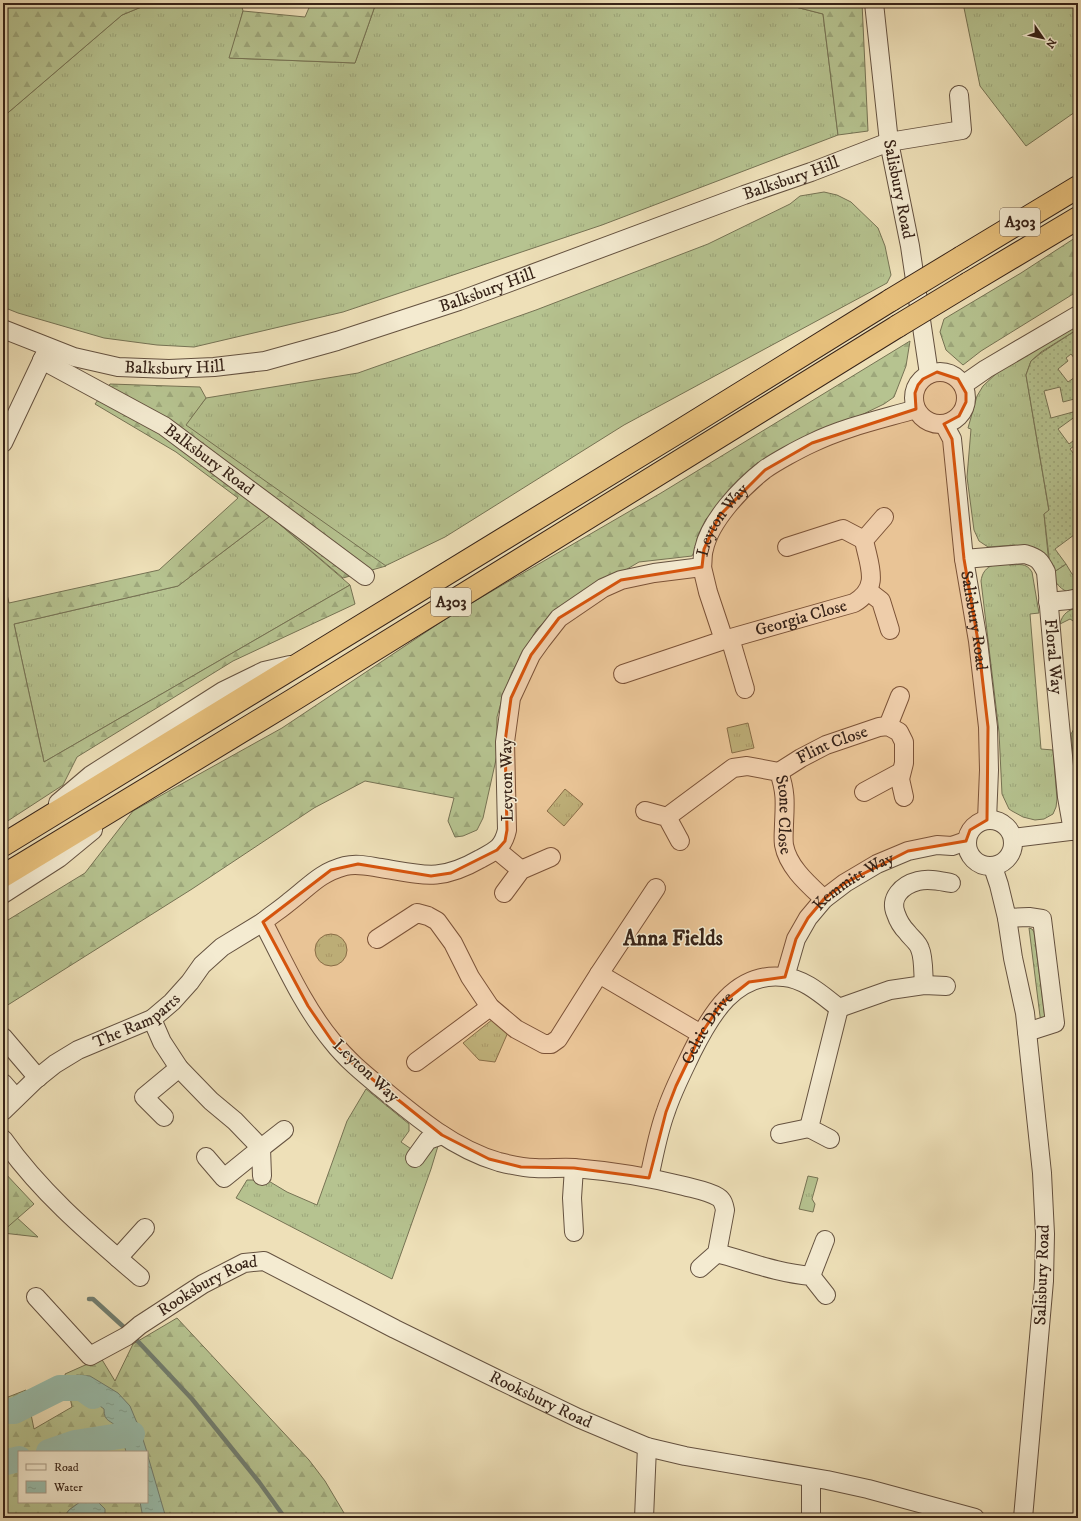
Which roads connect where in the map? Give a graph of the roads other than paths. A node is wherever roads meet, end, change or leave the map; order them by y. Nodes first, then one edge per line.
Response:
1 (874, 3) edge
2 (959, 95) dead end
3 (889, 142) junction
4 (1078, 188) edge
5 (1078, 218) edge
6 (1078, 315) edge
7 (3, 329) edge
8 (45, 353) junction
9 (929, 374) junction
10 (963, 385) junction
11 (916, 409) junction
12 (944, 424) junction
13 (3, 443) edge
14 (884, 517) dead end
15 (864, 540) junction
16 (787, 547) dead end
17 (964, 559) junction
18 (702, 567) junction
19 (365, 576) dead end
20 (868, 591) junction
21 (1078, 598) edge
22 (1049, 609) junction
23 (890, 630) dead end
24 (727, 639) junction
25 (623, 674) dead end
26 (744, 689) dead end
27 (900, 696) dead end
28 (888, 726) junction
29 (779, 772) junction
30 (901, 772) junction
31 (864, 792) dead end
32 (136, 794) junction
33 (904, 797) dead end
34 (645, 811) dead end
35 (668, 817) junction
36 (988, 820) junction
37 (1076, 830) edge
38 (1013, 838) junction
39 (680, 841) dead end
40 (966, 841) junction
41 (3, 845) edge
42 (497, 850) junction
43 (551, 857) dead end
44 (993, 867) junction
45 (521, 870) junction
46 (3, 876) edge
47 (951, 883) dead end
48 (656, 888) dead end
49 (504, 893) dead end
50 (3, 894) edge
51 (824, 899) junction
52 (1007, 918) junction
53 (262, 922) junction
54 (377, 939) dead end
55 (598, 974) junction
56 (785, 977) junction
57 (924, 985) junction
58 (946, 986) dead end
59 (490, 1007) junction
60 (839, 1008) junction
61 (152, 1019) junction
62 (1027, 1032) junction
63 (701, 1034) junction
64 (3, 1037) edge
65 (416, 1062) dead end
66 (179, 1068) junction
67 (38, 1078) junction
68 (3, 1083) edge
69 (16, 1098) junction
70 (3, 1111) edge
71 (164, 1117) dead end
72 (809, 1128) junction
73 (284, 1130) dead end
74 (780, 1134) dead end
75 (442, 1135) junction
76 (3, 1139) edge
77 (830, 1139) dead end
78 (261, 1148) junction
79 (206, 1157) dead end
80 (414, 1158) dead end
81 (574, 1168) junction
82 (262, 1176) dead end
83 (650, 1178) junction
84 (145, 1228) dead end
85 (574, 1232) dead end
86 (825, 1240) dead end
87 (717, 1253) junction
88 (118, 1258) junction
89 (700, 1268) dead end
90 (811, 1276) junction
91 (140, 1277) dead end
92 (826, 1295) dead end
93 (36, 1297) dead end
94 (647, 1447) junction
95 (811, 1478) junction
96 (644, 1518) edge
97 (811, 1518) edge
98 (975, 1518) edge
99 (1023, 1518) edge

1 - 3 street, Salisbury Road
2 - 3 street, Balksbury Hill
3 - 8 street, Balksbury Hill
3 - 9 street, Salisbury Road
4 - 41 highway, A303, bridge
5 - 32 highway, A303, bridge
6 - 10 street
7 - 8 street, Balksbury Hill
8 - 13 street
8 - 19 street, Balksbury Road
9 - 10 street
9 - 11 street
10 - 12 street
11 - 12 street
11 - 18 street, Leyton Way
12 - 17 street, Salisbury Road
14 - 15 street
15 - 16 street
15 - 20 street, Georgia Close
17 - 22 street, Floral Way
17 - 36 street, Salisbury Road
18 - 24 street
18 - 42 street, Leyton Way
20 - 23 street, Georgia Close
20 - 24 street, Georgia Close
21 - 22 street
22 - 37 street, Floral Way
24 - 25 street, Georgia Close
24 - 26 street
27 - 28 street, Flint Close
28 - 29 street, Flint Close
28 - 30 street, Flint Close
29 - 35 street, Stone Close
29 - 51 street, Stone Close
30 - 31 street
30 - 33 street, Flint Close
32 - 46 highway, A303
32 - 50 street
34 - 35 street
35 - 39 street
36 - 38 street
36 - 40 street
37 - 38 street, Floral Way
38 - 44 street
40 - 44 street
40 - 51 street, Kemmitt Way
42 - 45 street
42 - 53 street
43 - 45 street
44 - 52 street, Salisbury Road
45 - 49 street
47 - 57 street
48 - 55 street
51 - 56 street, Kemmitt Way
52 - 62 street, Salisbury Road
52 - 62 street
53 - 61 street, The Ramparts
53 - 75 street, Leyton Way
54 - 59 street
55 - 59 street
55 - 63 street
56 - 60 street, Celtic Drive
56 - 63 street, Celtic Drive
57 - 58 street
57 - 60 street
59 - 65 street
60 - 72 street
61 - 66 street
61 - 67 street, The Ramparts
62 - 99 street, Salisbury Road
63 - 83 street, Celtic Drive
64 - 67 street
66 - 71 street
66 - 78 street
67 - 69 street, The Ramparts
68 - 69 street
69 - 70 street, The Ramparts
72 - 74 street
72 - 77 street
73 - 78 street
75 - 80 street
75 - 81 street, Leyton Way
76 - 88 street
78 - 79 street
78 - 82 street
81 - 83 street, Leyton Way
81 - 85 street
83 - 87 street, Leyton Way
84 - 88 street
86 - 90 street
87 - 89 street
87 - 90 street
88 - 91 street
90 - 92 street
93 - 94 street, Rooksbury Road
94 - 95 street, Rooksbury Road
94 - 96 street
95 - 97 street
95 - 98 street, Rooksbury Road

